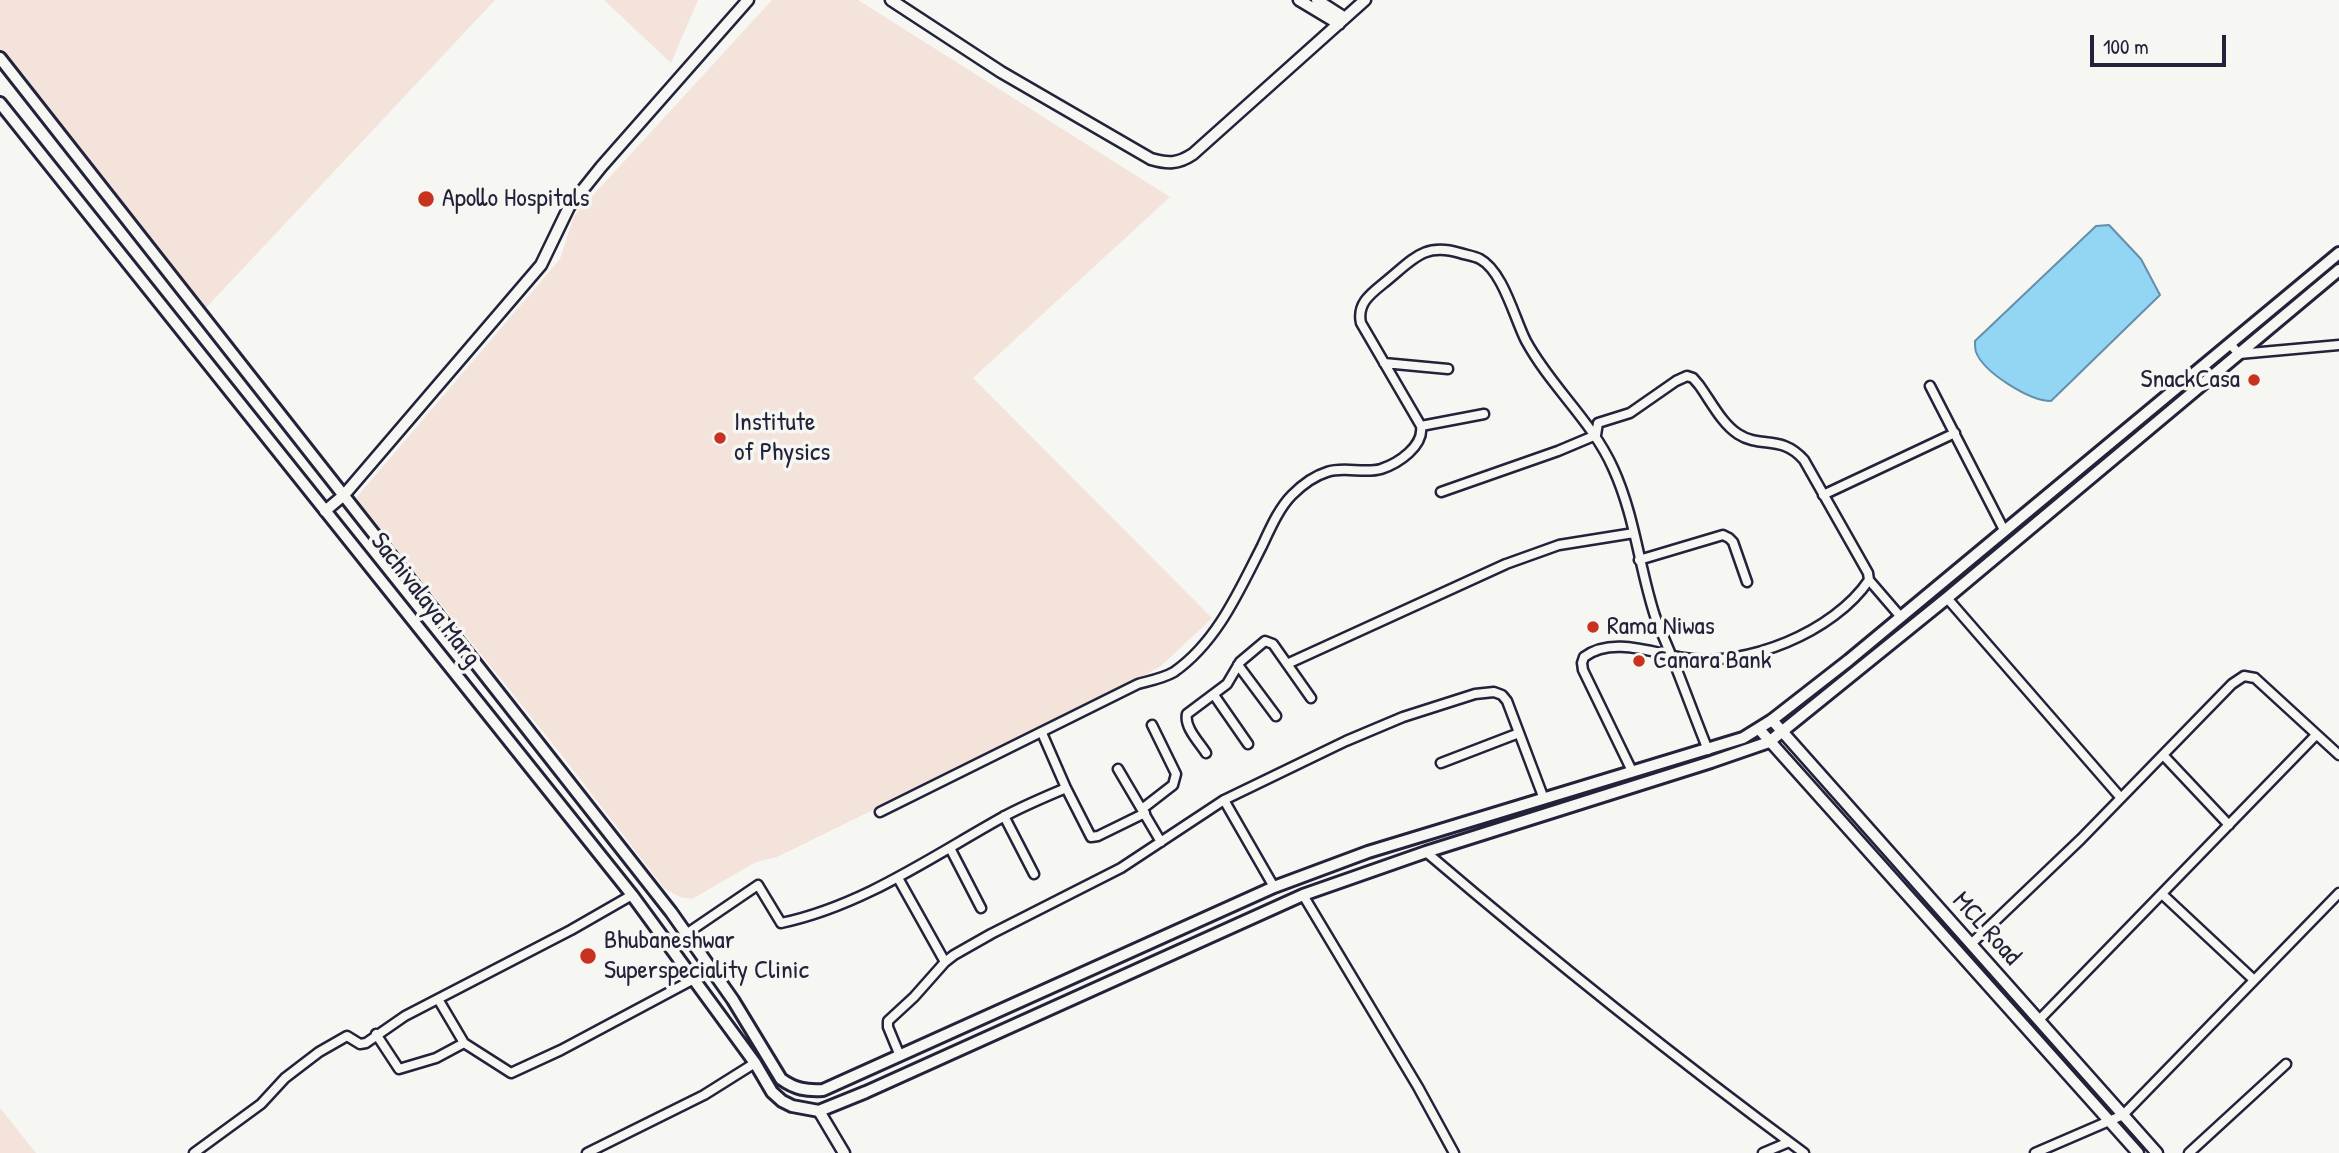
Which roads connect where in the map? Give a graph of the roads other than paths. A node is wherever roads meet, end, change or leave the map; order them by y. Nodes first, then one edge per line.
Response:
1 (748, 0) edge
2 (891, 0) edge
3 (1299, 0) edge
4 (1317, 0) edge
5 (1366, 0) edge
6 (1342, 21) junction
7 (0, 58) edge
8 (0, 103) edge
9 (2339, 253) edge
10 (2339, 270) edge
11 (2339, 345) edge
12 (2235, 350) junction
13 (1384, 363) junction
14 (1448, 369) dead end
15 (1930, 386) dead end
16 (1484, 414) dead end
17 (1421, 426) junction
18 (1955, 433) junction
19 (1596, 435) junction
20 (1441, 492) dead end
21 (344, 495) junction
22 (1823, 495) junction
23 (325, 511) junction
24 (2004, 530) junction
25 (1634, 533) junction
26 (1639, 560) junction
27 (1869, 580) junction
28 (1747, 582) dead end
29 (1947, 598) junction
30 (1900, 616) junction
31 (1671, 655) junction
32 (1287, 664) junction
33 (1238, 665) junction
34 (1214, 695) junction
35 (1311, 698) dead end
36 (1276, 716) dead end
37 (1772, 720) junction
38 (1152, 725) dead end
39 (1759, 729) junction
40 (1042, 733) junction
41 (1519, 733) junction
42 (1783, 733) junction
43 (2316, 735) junction
44 (1769, 742) junction
45 (1248, 744) dead end
46 (1708, 750) junction
47 (1206, 753) dead end
48 (2339, 755) edge
49 (2164, 756) junction
50 (1441, 763) dead end
51 (1118, 769) dead end
52 (1632, 771) junction
53 (1066, 788) junction
54 (2121, 798) junction
55 (1544, 799) junction
56 (1224, 800) junction
57 (1144, 811) junction
58 (880, 812) dead end
59 (1004, 816) junction
60 (2229, 825) junction
61 (1161, 842) junction
62 (950, 849) junction
63 (1373, 851) junction
64 (1426, 852) junction
65 (1378, 869) junction
66 (1034, 874) dead end
67 (898, 878) junction
68 (1274, 887) junction
69 (2339, 892) edge
70 (2162, 894) junction
71 (632, 895) junction
72 (1303, 895) junction
73 (665, 904) junction
74 (981, 908) dead end
75 (648, 917) junction
76 (686, 934) junction
77 (1972, 944) junction
78 (945, 962) junction
79 (694, 979) junction
80 (2255, 980) junction
81 (438, 999) junction
82 (2039, 1020) junction
83 (376, 1034) junction
84 (464, 1043) junction
85 (900, 1056) junction
86 (755, 1063) junction
87 (2286, 1064) dead end
88 (819, 1111) junction
89 (2123, 1115) junction
90 (2111, 1121) junction
91 (1789, 1142) junction
92 (194, 1153) edge
93 (587, 1153) edge
94 (844, 1153) edge
95 (1454, 1153) edge
96 (1763, 1153) edge
97 (1804, 1153) edge
98 (2035, 1153) edge
99 (2138, 1153) edge
100 (2157, 1153) edge
101 (2189, 1153) edge

1 - 21 street
2 - 6 street
3 - 6 street
4 - 6 street
5 - 6 street
7 - 21 main road
8 - 23 main road, Sachivalaya Marg
9 - 12 main road
10 - 12 main road
11 - 12 street
12 - 24 main road
12 - 29 main road
13 - 14 street
13 - 17 street
13 - 19 street
15 - 18 street
16 - 17 street
17 - 40 street
18 - 22 street
18 - 24 street
19 - 20 street
19 - 22 street
19 - 25 street
21 - 23 street
21 - 73 main road
22 - 27 street
23 - 71 main road, Sachivalaya Marg
24 - 30 main road
25 - 26 street
25 - 32 street
26 - 28 street
26 - 31 street
27 - 30 street
27 - 31 street
29 - 42 main road
29 - 54 street
30 - 37 main road
31 - 46 street
31 - 52 street
32 - 33 street
32 - 35 street
33 - 34 street
33 - 36 street
34 - 45 street
34 - 47 street
37 - 39 main road
37 - 42 street, MCL Road
38 - 57 street
39 - 44 street, MCL Road
39 - 46 main road
40 - 53 street
40 - 58 street
41 - 50 street
41 - 55 street
41 - 56 street
42 - 44 main road
42 - 77 street, MCL Road
43 - 48 street
43 - 49 street
43 - 60 street
44 - 64 main road
44 - 90 street, MCL Road
46 - 52 main road
49 - 54 street
49 - 60 street
51 - 57 street
52 - 55 main road
53 - 57 street
53 - 59 street
54 - 77 street
55 - 63 main road
56 - 61 street
56 - 68 street
57 - 61 street
59 - 62 street
59 - 66 street
60 - 70 street
61 - 78 street
62 - 67 street
62 - 74 street
63 - 65 main road
63 - 68 main road
64 - 65 main road
64 - 91 street
65 - 72 main road
67 - 76 street
67 - 78 street
68 - 85 main road
69 - 80 street
70 - 80 street
70 - 82 street
71 - 75 main road, Sachivalaya Marg
71 - 81 street
72 - 88 main road
72 - 95 street
73 - 75 main road
73 - 76 main road
75 - 79 main road, Sachivalaya Marg
76 - 85 main road
77 - 82 street, MCL Road
78 - 85 street
79 - 84 street
79 - 86 main road, Sachivalaya Marg
80 - 89 street
81 - 83 street
81 - 84 street
82 - 89 street, MCL Road
83 - 84 street
83 - 92 street
86 - 88 main road, Sachivalaya Marg
86 - 93 street
87 - 101 street
88 - 94 street
89 - 90 street
89 - 100 street, MCL Road
90 - 98 street
90 - 99 street, MCL Road
91 - 96 street
91 - 97 street

